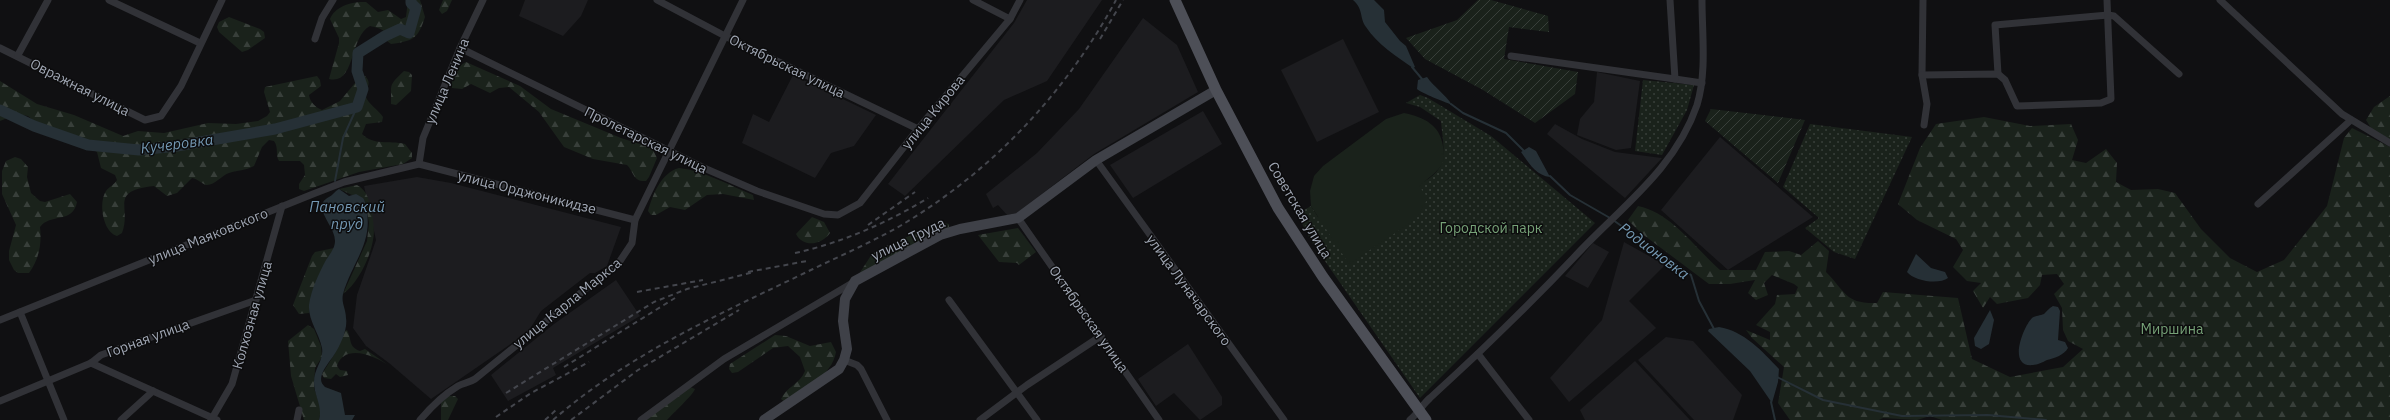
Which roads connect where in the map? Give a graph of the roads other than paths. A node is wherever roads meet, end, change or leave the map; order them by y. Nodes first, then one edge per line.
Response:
1 (48, 0) edge
2 (109, 0) edge
3 (222, 0) edge
4 (333, 0) edge
5 (484, 0) edge
6 (656, 0) edge
7 (743, 0) edge
8 (973, 0) edge
9 (1020, 0) edge
10 (1175, 0) edge
11 (1670, 0) edge
12 (1702, 0) edge
13 (1923, 0) edge
14 (2107, 0) edge
15 (2220, 0) edge
16 (2108, 15) junction
17 (1010, 19) junction
18 (725, 36) junction
19 (315, 39) dead end
20 (200, 43) junction
21 (0, 48) edge
22 (460, 48) junction
23 (18, 55) junction
24 (1511, 56) dead end
25 (1998, 74) junction
26 (2179, 74) dead end
27 (1922, 75) junction
28 (1675, 79) junction
29 (1702, 83) junction
30 (1216, 90) junction
31 (2351, 120) junction
32 (1924, 125) dead end
33 (918, 129) junction
34 (2390, 143) edge
35 (668, 150) junction
36 (1096, 160) junction
37 (419, 164) junction
38 (2258, 204) dead end
39 (282, 206) junction
40 (838, 215) joint
41 (1018, 218) junction
42 (635, 220) junction
43 (855, 281) junction
44 (256, 300) junction
45 (949, 300) dead end
46 (20, 312) junction
47 (0, 320) edge
48 (1101, 336) junction
49 (1478, 354) junction
50 (844, 360) junction
51 (91, 363) junction
52 (48, 381) junction
53 (153, 391) junction
54 (1017, 392) junction
55 (0, 401) edge
56 (299, 410) dead end
57 (1423, 416) edge
58 (214, 419) edge
59 (886, 419) edge
60 (1280, 419) edge
61 (64, 420) edge
62 (121, 420) edge
63 (297, 420) edge
64 (420, 420) edge
65 (641, 420) edge
66 (764, 420) edge
67 (980, 420) edge
68 (1037, 420) edge
69 (1159, 420) edge
70 (1410, 420) edge
71 (1529, 420) edge

1 - 23 street
2 - 20 street
3 - 20 street
4 - 19 street
5 - 22 street, улица Ленина
6 - 18 street, Октябрьская улица
7 - 18 street, улица Карла Маркса
8 - 17 street
9 - 17 street, улица Кирова
10 - 30 main road, Советская улица
11 - 28 street
12 - 29 street
13 - 27 street
14 - 16 street
15 - 31 street
16 - 25 street
16 - 25 street
16 - 26 street
17 - 33 street, улица Кирова
18 - 33 street, Октябрьская улица
18 - 35 street, улица Карла Маркса
20 - 23 street, Овражная улица
21 - 23 street, Овражная улица
22 - 35 street, Пролетарская улица
22 - 37 street, улица Ленина
24 - 28 street
25 - 27 street
27 - 32 street
28 - 29 street
29 - 49 street
30 - 36 street, улица Труда
30 - 57 main road, Советская улица
31 - 34 street
31 - 38 street
33 - 40 street, улица Кирова
35 - 40 street, Пролетарская улица
35 - 42 street, улица Карла Маркса
36 - 41 street, улица Труда
36 - 60 street, улица Луначарского
37 - 39 street, улица Маяковского
37 - 42 street, улица Орджоникидзе
39 - 44 street, Колхозная улица
39 - 46 street, улица Маяковского
41 - 43 street, улица Труда
41 - 48 street, Октябрьская улица
42 - 64 street, улица Карла Маркса
43 - 50 street
43 - 65 street, улица Труда
44 - 51 street, Горная улица
44 - 58 street, Колхозная улица
45 - 54 street
46 - 47 street, улица Маяковского
46 - 52 street
48 - 54 street
48 - 69 street, Октябрьская улица
49 - 57 street
49 - 71 street
50 - 59 street
50 - 66 street
51 - 52 street, Горная улица
51 - 53 street
52 - 55 street, Горная улица
52 - 61 street
53 - 58 street
53 - 62 street
54 - 67 street
54 - 68 street
56 - 63 street
57 - 70 street

